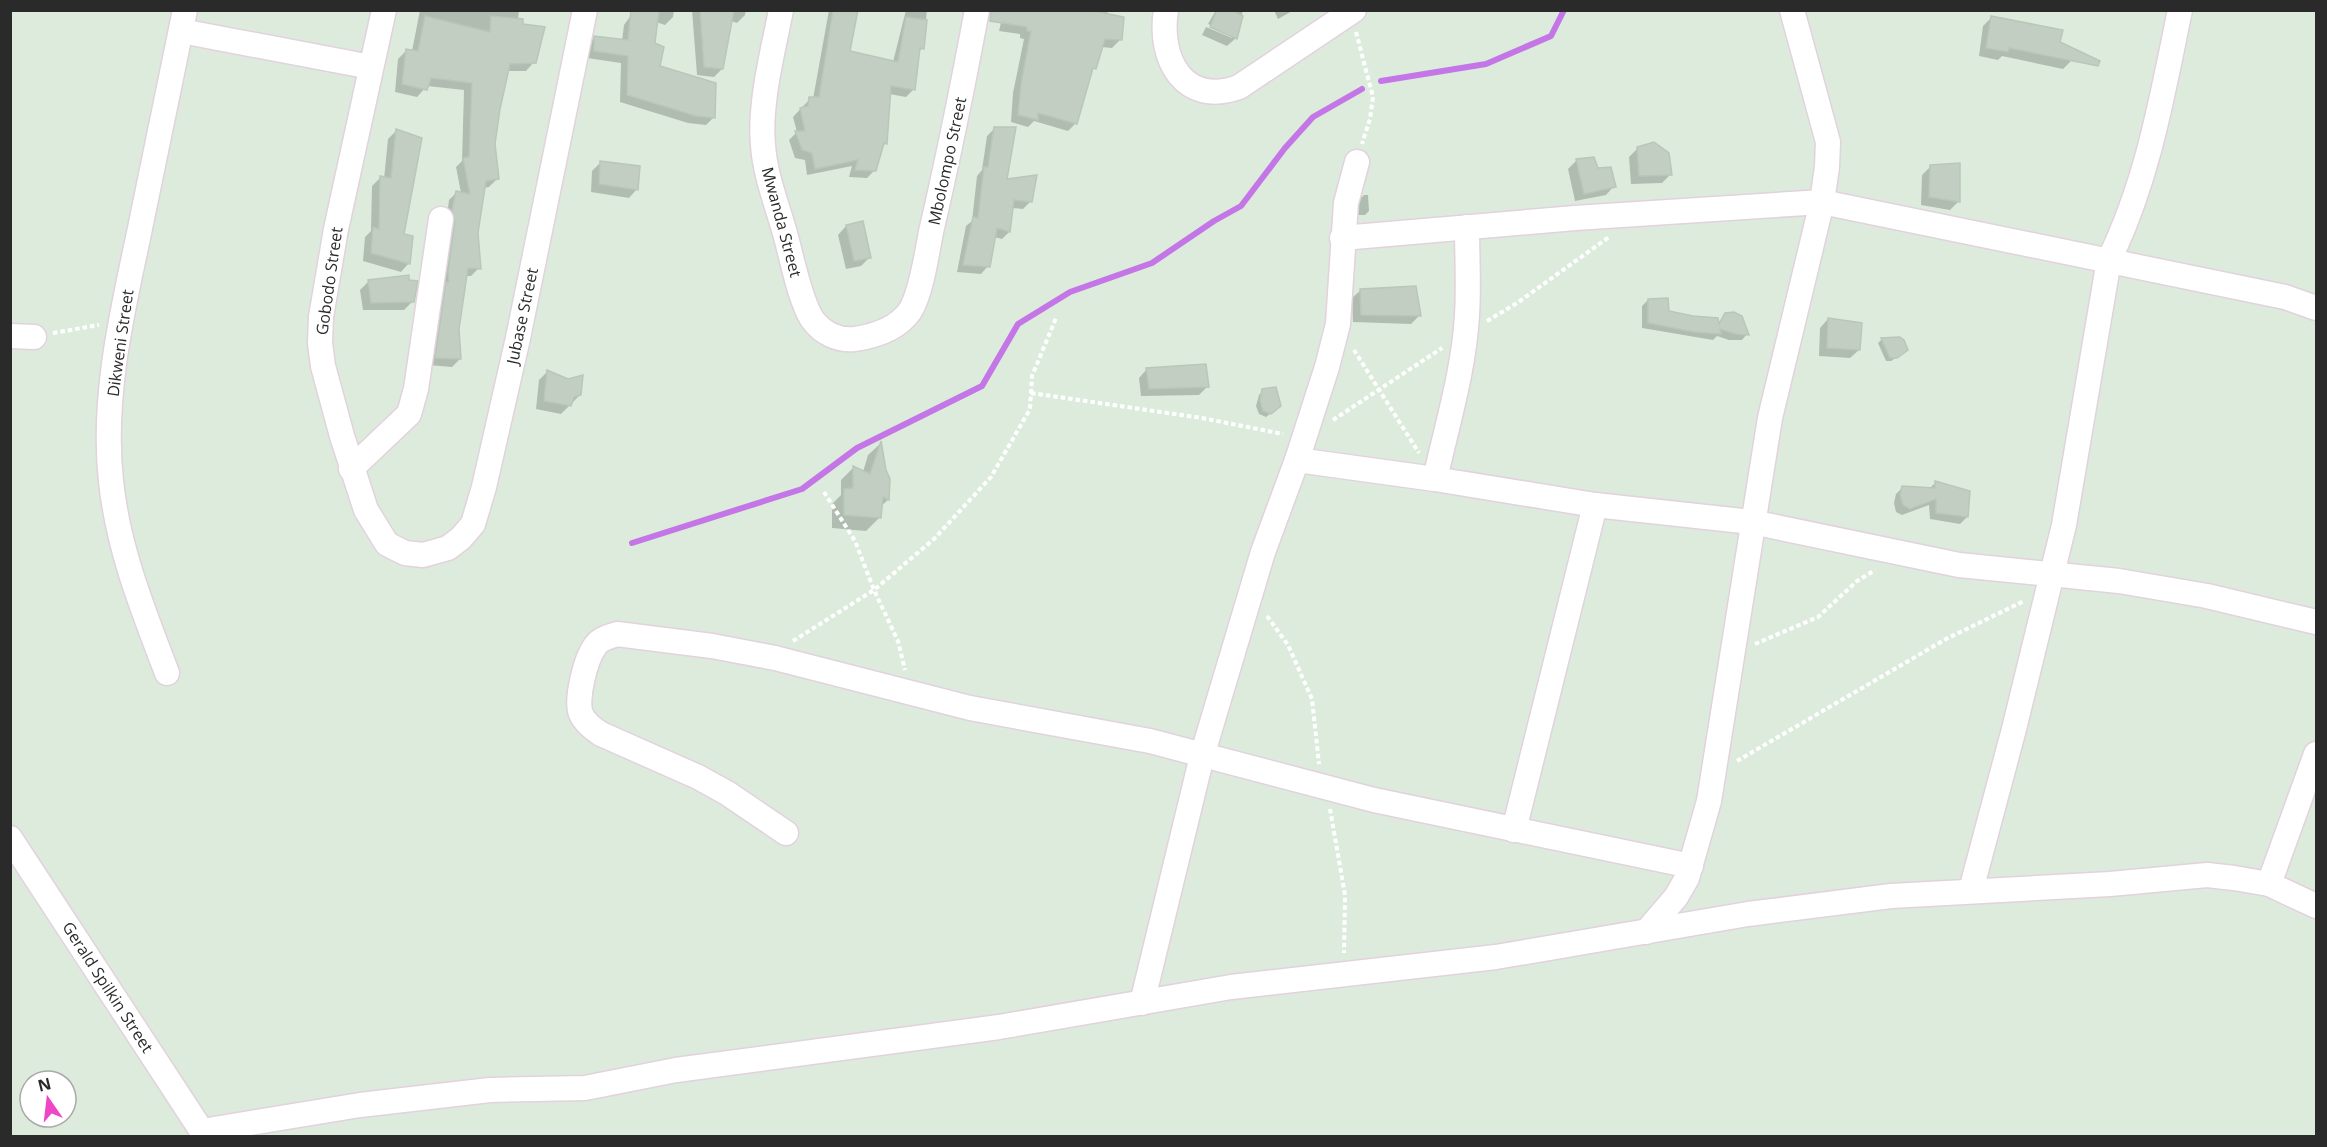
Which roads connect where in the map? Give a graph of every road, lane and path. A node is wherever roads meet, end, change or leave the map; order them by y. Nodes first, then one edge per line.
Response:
1 (384, 10) edge
2 (585, 10) edge
3 (781, 10) edge
4 (977, 10) edge
5 (1166, 10) edge
6 (1792, 10) edge
7 (2180, 10) edge
8 (1353, 12) edge
9 (184, 21) edge
10 (371, 67) junction
11 (1357, 162) joint
12 (1822, 202) junction
13 (441, 219) dead end
14 (1467, 227) junction
15 (1342, 238) junction
16 (2109, 260) junction
17 (2316, 308) edge
18 (910, 310) joint
19 (1056, 318) dead end
20 (121, 322) junction
21 (1338, 324) junction
22 (22, 336) edge
23 (1031, 393) junction
24 (1301, 449) junction
25 (351, 469) junction
26 (1435, 478) junction
27 (824, 492) dead end
28 (1595, 505) junction
29 (1752, 522) junction
30 (387, 544) joint
31 (1903, 554) junction
32 (2050, 582) junction
33 (874, 590) junction
34 (2316, 622) edge
35 (1733, 654) junction
36 (767, 657) junction
37 (167, 673) dead end
38 (909, 692) junction
39 (2316, 754) edge
40 (1202, 756) junction
41 (1713, 775) junction
42 (1514, 830) junction
43 (786, 833) dead end
44 (10, 838) edge
45 (1691, 866) junction
46 (2269, 884) junction
47 (1971, 890) junction
48 (2311, 903) edge
49 (2316, 926) edge
50 (1646, 932) junction
51 (1142, 1003) junction
52 (204, 1134) edge

1 - 10 street, Gobodo Street
2 - 30 street, Jubase Street
3 - 18 street, Mwanda Street
4 - 18 street, Mbolompo Street
5 - 8 street
6 - 12 street
7 - 16 street
8 - 11 path
9 - 10 street
9 - 20 street, Dikweni Street
10 - 25 street, Gobodo Street
11 - 15 street
12 - 14 street
12 - 16 street
12 - 29 street
13 - 25 street
14 - 15 street
14 - 26 street
15 - 21 street
16 - 17 street
16 - 32 street
19 - 23 path
20 - 22 path
20 - 37 street, Dikweni Street
21 - 24 street
21 - 26 path
23 - 24 path
23 - 33 path
24 - 26 street
24 - 40 street
25 - 30 street, Gobodo Street
26 - 28 street
27 - 33 path
28 - 29 street
28 - 42 street
29 - 31 street
29 - 35 street
31 - 32 street
31 - 35 path
32 - 34 street
32 - 41 path
32 - 47 street
33 - 36 path
33 - 38 path
35 - 41 street
36 - 38 street
36 - 43 street
38 - 40 street
39 - 46 street
40 - 42 street
40 - 51 street
41 - 45 street
42 - 45 street
44 - 52 street, Gerald Spilkin Street
45 - 50 street
46 - 47 street
46 - 48 street
47 - 50 street
48 - 49 street
50 - 51 street
51 - 52 street

